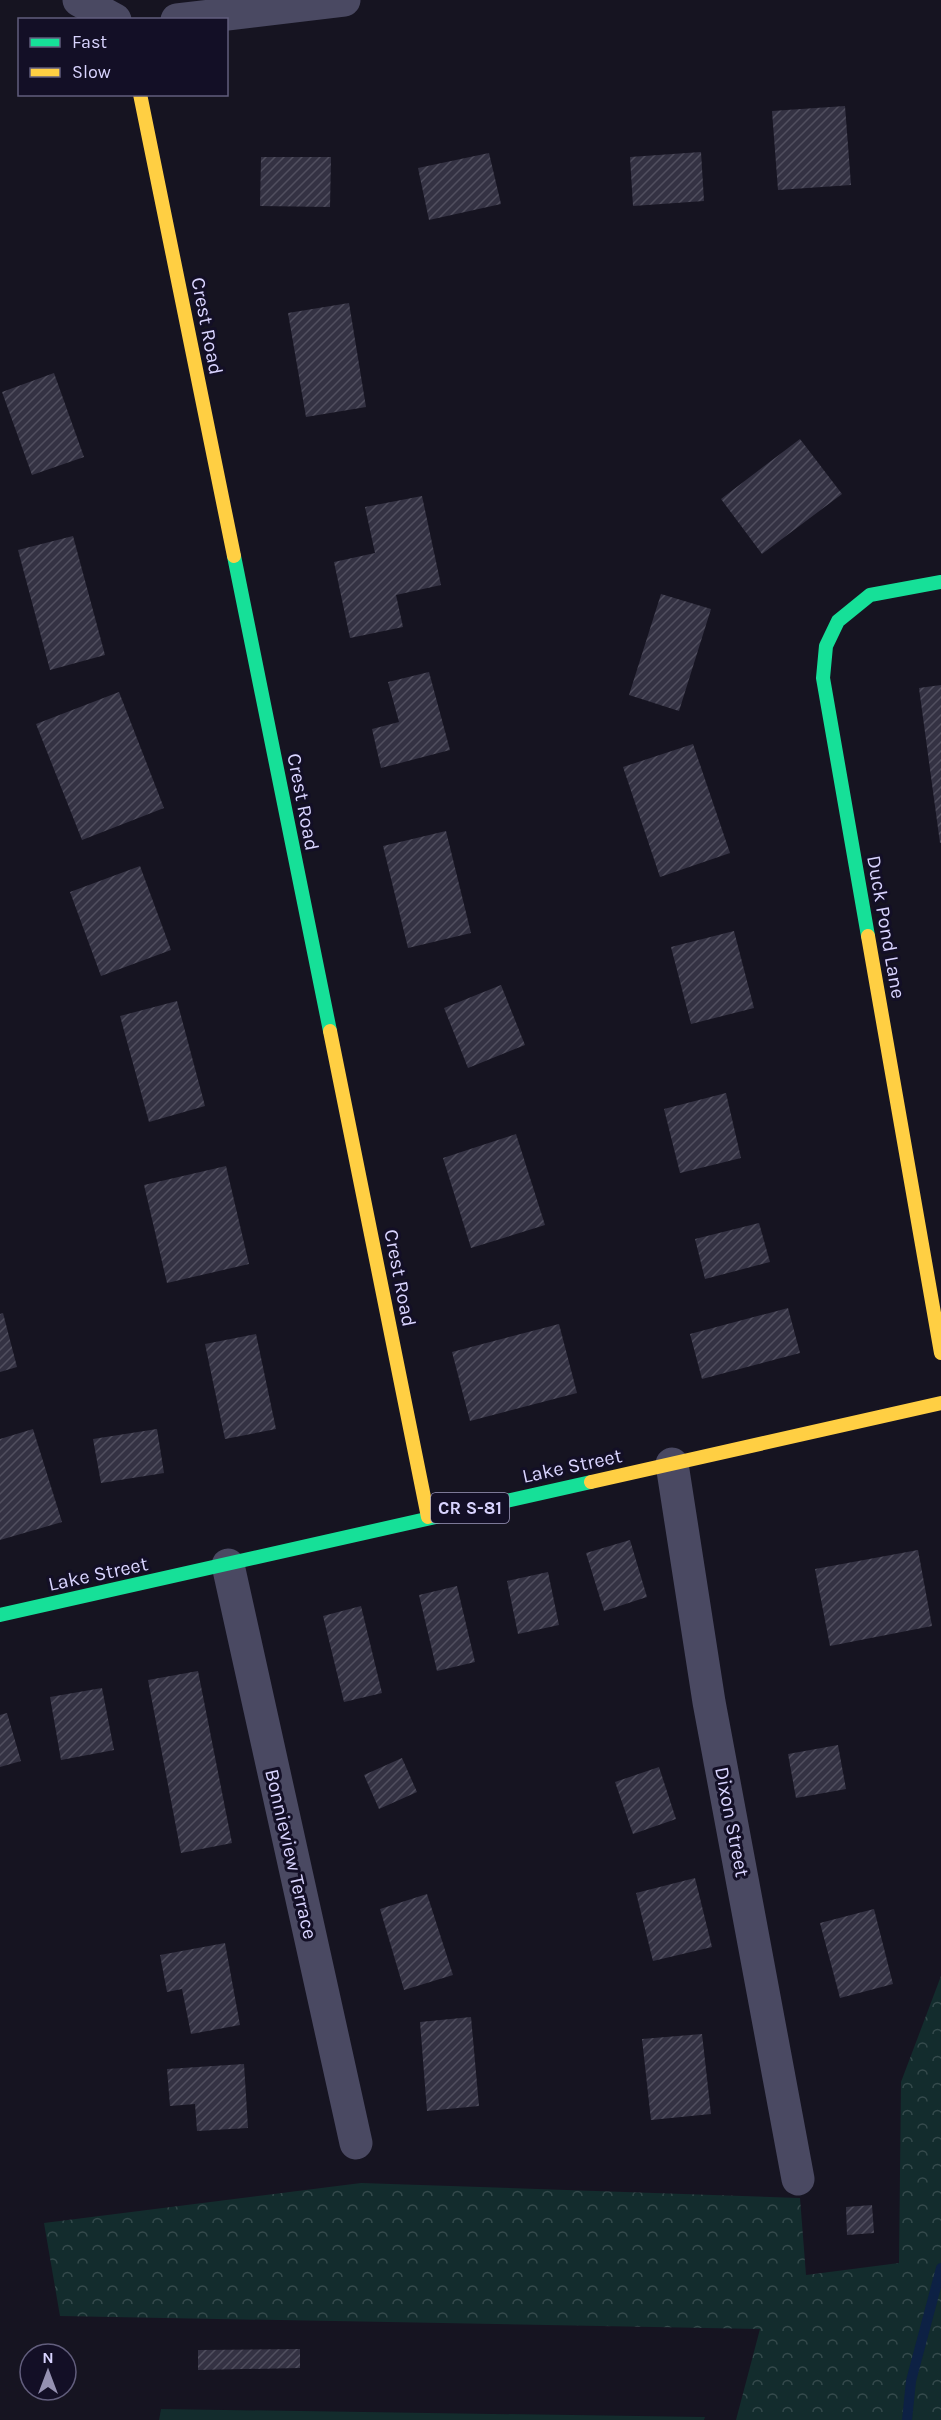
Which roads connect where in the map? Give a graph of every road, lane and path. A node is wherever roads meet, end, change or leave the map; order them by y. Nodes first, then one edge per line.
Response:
1 (79, 0) edge
2 (344, 0) edge
3 (111, 18) edge
4 (194, 18) edge
5 (140, 96) edge
6 (941, 582) edge
7 (941, 1353) edge
8 (941, 1403) edge
9 (672, 1464) junction
10 (428, 1518) junction
11 (228, 1565) junction
12 (0, 1615) edge
13 (356, 2143) dead end
14 (798, 2179) dead end

1 - 3 street
2 - 4 street
5 - 10 street, Crest Road
6 - 7 street, Duck Pond Lane
8 - 9 street, Lake Street / CR S-81
9 - 10 street, Lake Street / CR S-81
9 - 14 street, Dixon Street
10 - 11 street, Lake Street / CR S-81
11 - 12 street, Lake Street / CR S-81
11 - 13 street, Bonnieview Terrace

